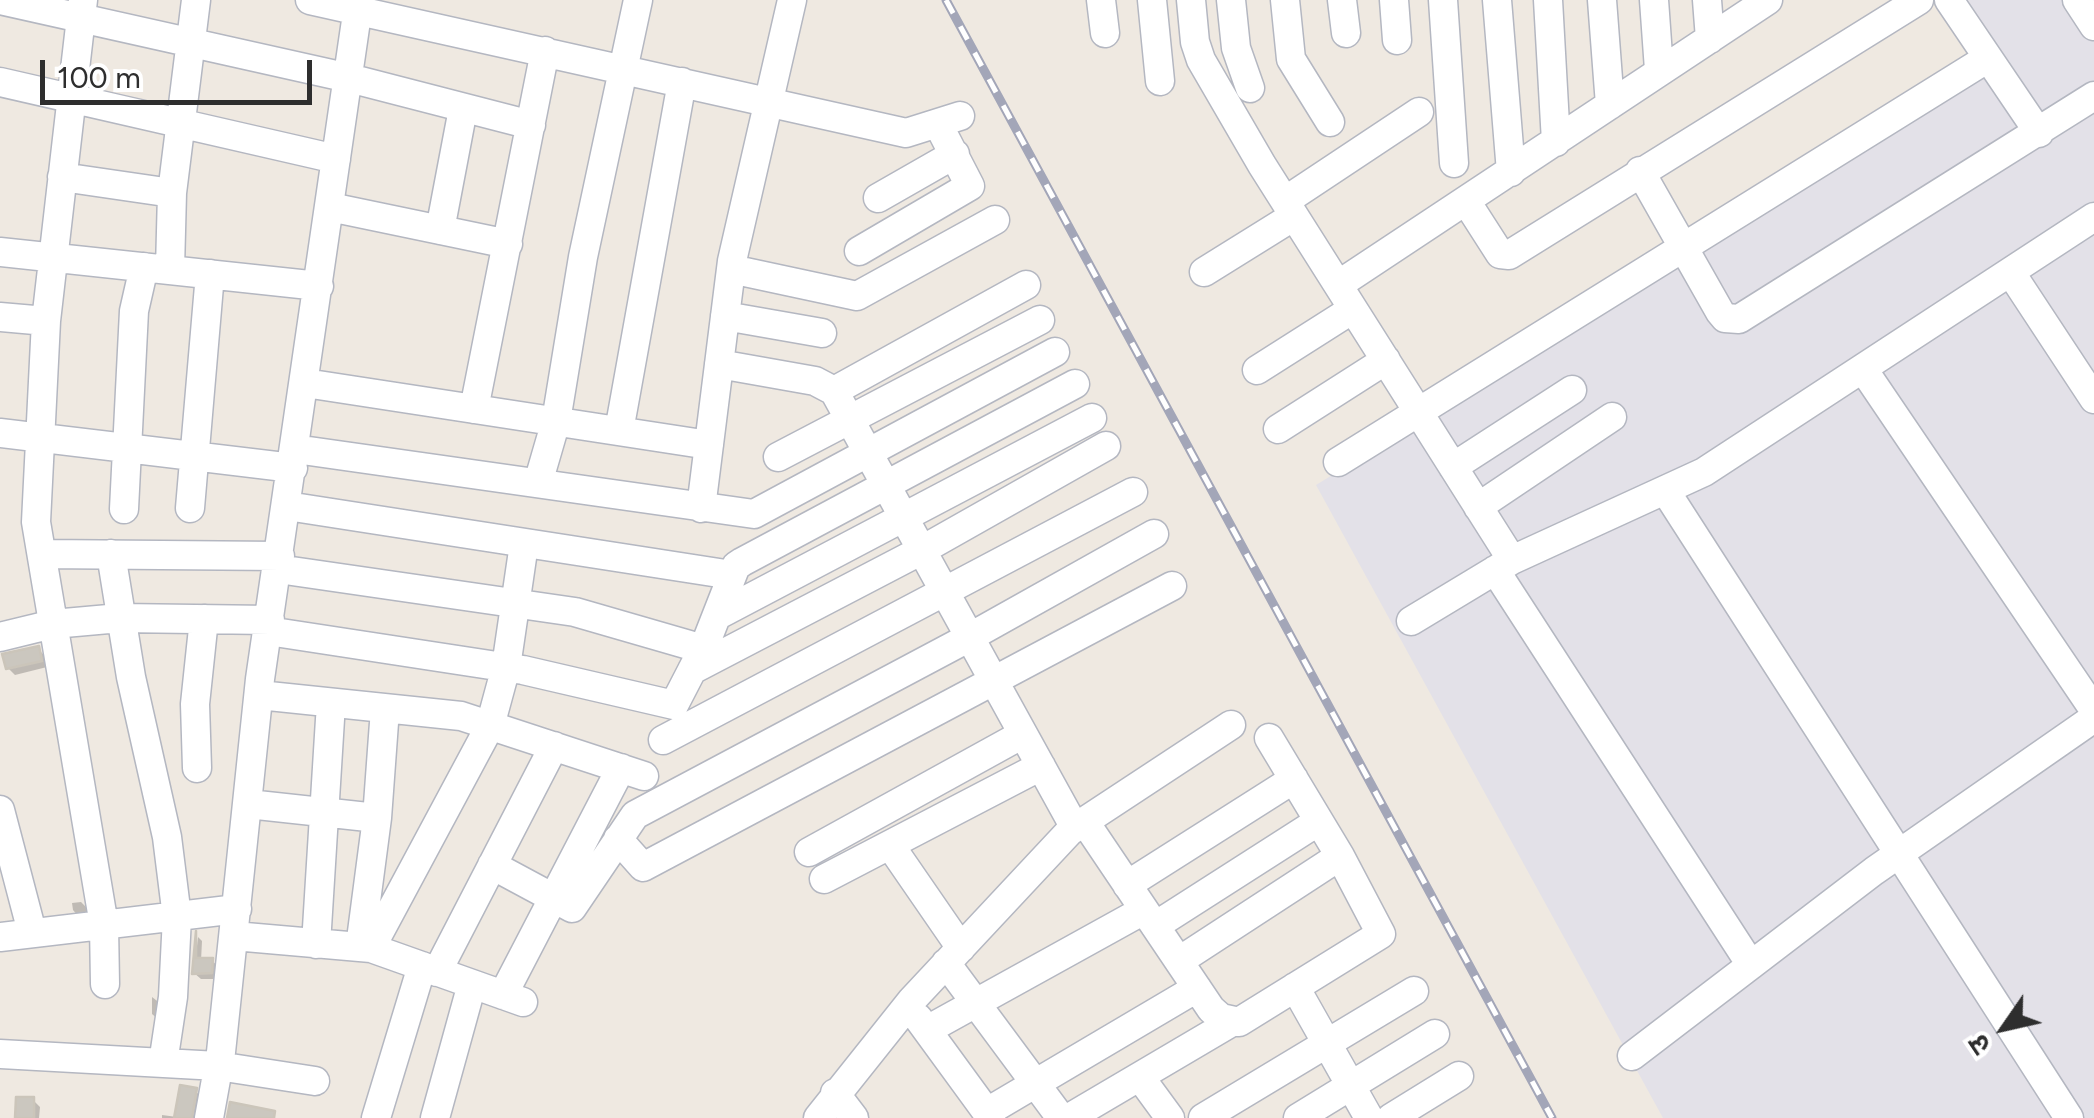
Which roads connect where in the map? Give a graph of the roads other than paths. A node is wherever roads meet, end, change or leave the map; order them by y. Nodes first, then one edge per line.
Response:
1 (0, 0) edge
2 (196, 0) edge
3 (310, 0) edge
4 (638, 0) edge
5 (792, 0) edge
6 (1101, 0) edge
7 (1152, 0) edge
8 (1191, 0) edge
9 (1231, 0) edge
10 (1285, 0) edge
11 (1342, 0) edge
12 (1394, 0) edge
13 (1443, 0) edge
14 (1497, 0) edge
15 (1548, 0) edge
16 (1602, 0) edge
17 (1654, 0) edge
18 (1707, 0) edge
19 (1919, 0) edge
20 (1950, 0) edge
21 (2077, 0) edge
22 (1761, 2) edge
23 (358, 5) edge
24 (82, 9) edge
25 (2094, 26) edge
26 (1105, 33) dead end
27 (1346, 33) dead end
28 (1710, 38) junction
29 (1397, 40) dead end
30 (191, 42) junction
31 (544, 51) junction
32 (1988, 58) junction
33 (622, 68) junction
34 (1659, 70) junction
35 (349, 78) junction
36 (1160, 81) dead end
37 (0, 82) edge
38 (682, 82) junction
39 (1250, 88) dead end
40 (2094, 96) edge
41 (71, 98) junction
42 (769, 102) junction
43 (1610, 105) junction
44 (462, 109) junction
45 (1419, 112) dead end
46 (1330, 122) dead end
47 (180, 124) junction
48 (531, 125) junction
49 (2039, 133) junction
50 (1556, 142) junction
51 (955, 154) junction
52 (336, 159) junction
53 (1454, 163) dead end
54 (1640, 171) junction
55 (1511, 172) junction
56 (62, 177) junction
57 (172, 193) junction
58 (878, 198) dead end
59 (1466, 201) junction
60 (330, 207) junction
61 (1290, 208) junction
62 (2094, 217) edge
63 (996, 220) dead end
64 (440, 230) junction
65 (508, 244) junction
66 (1685, 248) junction
67 (859, 250) dead end
68 (0, 252) edge
69 (54, 256) junction
70 (157, 268) junction
71 (731, 269) junction
72 (1204, 272) dead end
73 (2011, 272) junction
74 (210, 274) junction
75 (1026, 285) dead end
76 (318, 286) junction
77 (1346, 297) junction
78 (725, 316) junction
79 (0, 317) edge
80 (1040, 320) dead end
81 (46, 321) junction
82 (822, 332) dead end
83 (1056, 352) dead end
84 (1386, 360) junction
85 (719, 364) junction
86 (1864, 369) junction
87 (1257, 370) dead end
88 (305, 382) junction
89 (1075, 384) dead end
90 (1572, 390) dead end
91 (834, 391) junction
92 (2094, 399) edge
93 (474, 408) junction
94 (1420, 414) junction
95 (1612, 417) dead end
96 (1092, 418) dead end
97 (850, 420) junction
98 (556, 421) junction
99 (1278, 429) dead end
100 (620, 431) junction
101 (0, 433) edge
102 (40, 436) junction
103 (709, 444) junction
104 (1106, 446) dead end
105 (128, 450) junction
106 (868, 453) junction
107 (196, 456) junction
108 (778, 458) dead end
109 (294, 459) junction
110 (1338, 462) dead end
111 (1453, 467) junction
112 (538, 483) junction
113 (886, 486) junction
114 (1665, 490) junction
115 (1133, 492) dead end
116 (287, 506) junction
117 (1478, 506) junction
118 (190, 508) dead end
119 (702, 508) junction
120 (124, 510) dead end
121 (903, 516) junction
122 (1154, 534) dead end
123 (524, 544) junction
124 (922, 550) junction
125 (42, 554) junction
126 (110, 554) junction
127 (279, 562) junction
128 (1503, 565) junction
129 (732, 575) junction
130 (1172, 586) dead end
131 (944, 591) junction
132 (514, 604) junction
133 (718, 615) junction
134 (120, 618) junction
135 (204, 619) junction
136 (1411, 622) dead end
137 (53, 624) junction
138 (269, 625) junction
139 (970, 637) junction
140 (0, 638) edge
141 (697, 659) junction
142 (506, 667) junction
143 (993, 680) junction
144 (259, 695) junction
145 (332, 703) junction
146 (385, 708) junction
147 (2094, 710) edge
148 (2094, 718) edge
149 (1232, 725) dead end
150 (490, 726) junction
151 (1023, 734) junction
152 (1269, 738) dead end
153 (663, 740) dead end
154 (554, 746) junction
155 (1041, 766) junction
156 (197, 768) dead end
157 (1294, 779) junction
158 (248, 804) junction
159 (0, 810) edge
160 (324, 812) junction
161 (377, 818) junction
162 (1320, 821) junction
163 (1080, 825) junction
164 (618, 839) junction
165 (890, 844) junction
166 (809, 852) dead end
167 (1900, 853) junction
168 (1340, 856) junction
169 (492, 865) junction
170 (824, 879) dead end
171 (1127, 885) junction
172 (554, 898) junction
173 (177, 917) junction
174 (1149, 918) junction
175 (235, 923) junction
176 (104, 925) junction
177 (32, 932) junction
178 (0, 937) edge
179 (316, 944) junction
180 (366, 948) junction
181 (954, 955) junction
182 (1179, 961) junction
183 (1751, 964) junction
184 (430, 969) junction
185 (105, 984) dead end
186 (472, 984) junction
187 (1196, 988) junction
188 (1295, 988) junction
189 (1414, 990) dead end
190 (978, 1003) junction
191 (908, 1005) junction
192 (1232, 1022) junction
193 (927, 1030) junction
194 (1434, 1034) dead end
195 (1327, 1044) junction
196 (0, 1054) edge
197 (1632, 1056) dead end
198 (163, 1063) junction
199 (218, 1066) junction
200 (1459, 1076) dead end
201 (1140, 1077) junction
202 (315, 1081) dead end
203 (1036, 1083) junction
204 (1350, 1086) junction
205 (835, 1093) junction
206 (1155, 1113) edge
207 (989, 1115) edge
208 (209, 1118) edge
209 (376, 1118) edge
210 (435, 1118) edge
211 (818, 1118) edge
212 (854, 1118) edge
213 (1061, 1118) edge
214 (1069, 1118) edge
215 (1202, 1118) edge
216 (1298, 1118) edge
217 (1368, 1118) edge
218 (1391, 1118) edge
219 (2068, 1118) edge

1 - 24 street
2 - 30 street
3 - 23 street
4 - 33 street
5 - 42 street
6 - 26 street
7 - 36 street
8 - 61 street
9 - 39 street
10 - 46 street
11 - 27 street
12 - 29 street
13 - 53 street
14 - 55 street
15 - 50 street
16 - 43 street
17 - 34 street
18 - 28 street
19 - 54 street
20 - 32 street
21 - 25 street
22 - 28 street
23 - 31 street
23 - 35 street
24 - 30 street
24 - 41 street
28 - 34 street
30 - 35 street
30 - 47 street
31 - 33 street
31 - 48 street
32 - 49 street
32 - 66 street
33 - 38 street
33 - 98 street
34 - 43 street
35 - 44 street
35 - 52 street
37 - 41 street
38 - 42 street
38 - 100 street
40 - 49 street
41 - 47 street
41 - 56 street
42 - 51 street
42 - 71 street
43 - 50 street
44 - 48 street
44 - 64 street
45 - 61 street
47 - 52 street
47 - 57 street
48 - 65 street
49 - 66 street
50 - 55 street
51 - 58 street
51 - 67 street
52 - 60 street
54 - 59 street
54 - 66 street
55 - 59 street
56 - 57 street
56 - 69 street
57 - 70 street
59 - 77 street
60 - 64 street
60 - 76 street
61 - 72 street
61 - 77 street
62 - 73 street
63 - 71 street
64 - 65 street
65 - 93 street
66 - 94 street
68 - 69 street
69 - 70 street
69 - 81 street
70 - 74 street
70 - 105 street
71 - 78 street
73 - 86 street
73 - 92 street
74 - 76 street
74 - 107 street
75 - 91 street
76 - 88 street
77 - 84 street
77 - 87 street
78 - 82 street
78 - 85 street
79 - 81 street
80 - 97 street
81 - 102 street
83 - 106 street
84 - 94 street
84 - 99 street
85 - 91 street
85 - 103 street
86 - 114 street
86 - 147 street
88 - 93 street
88 - 109 street
89 - 113 street
90 - 111 street
91 - 97 street
93 - 98 street
94 - 110 street
94 - 111 street
95 - 117 street
96 - 121 street
97 - 106 street
97 - 108 street
98 - 100 street
98 - 112 street
100 - 103 street
101 - 102 street
102 - 105 street
102 - 125 street
103 - 119 street
104 - 124 street
105 - 107 street
105 - 120 street
106 - 113 street
106 - 119 street
107 - 109 street
107 - 118 street
109 - 112 street
109 - 116 street
111 - 117 street
112 - 119 street
113 - 121 street
113 - 129 street
114 - 128 street
114 - 167 street
115 - 131 street
116 - 123 street
116 - 127 street
117 - 128 street
121 - 124 street
121 - 133 street
122 - 139 street
123 - 129 street
123 - 132 street
124 - 131 street
124 - 141 street
125 - 126 street
125 - 137 street
126 - 127 street
126 - 134 street
127 - 132 street
127 - 138 street
128 - 136 street
128 - 183 street
129 - 133 street
130 - 143 street
131 - 139 street
131 - 153 street
132 - 141 street
132 - 142 street
133 - 141 street
134 - 135 street
134 - 137 street
134 - 173 street
135 - 138 street
135 - 156 street
137 - 140 street
137 - 176 street
138 - 142 street
138 - 144 street
139 - 143 street
139 - 164 street
141 - 142 street
142 - 150 street
143 - 151 street
143 - 164 street
144 - 145 street
144 - 158 street
145 - 146 street
145 - 160 street
146 - 150 street
146 - 161 street
148 - 167 street
149 - 163 street
150 - 154 street
150 - 180 street
151 - 155 street
151 - 166 street
152 - 157 street
154 - 169 street
154 - 172 street
155 - 163 street
155 - 165 street
157 - 162 street
157 - 171 street
158 - 160 street
158 - 175 street
159 - 177 street
160 - 161 street
160 - 179 street
161 - 180 street
162 - 168 street
162 - 174 street
163 - 171 street
163 - 181 street
164 - 172 street
165 - 170 street
165 - 181 street
167 - 183 street
167 - 219 street
168 - 182 street
168 - 188 street
169 - 172 street
169 - 184 street
171 - 174 street
172 - 186 street
173 - 175 street
173 - 176 street
173 - 198 street
174 - 182 street
174 - 190 street
175 - 179 street
175 - 199 street
176 - 177 street
176 - 185 street
177 - 178 street
179 - 180 street
180 - 184 street
181 - 190 street
181 - 191 street
182 - 187 street
183 - 197 street
184 - 186 street
184 - 209 street
186 - 210 street
187 - 192 street
187 - 203 street
188 - 192 street
188 - 195 street
189 - 195 street
190 - 193 street
190 - 203 street
191 - 193 street
191 - 205 street
192 - 201 street
193 - 207 street
194 - 204 street
195 - 204 street
195 - 215 street
196 - 198 street
198 - 199 street
199 - 202 street
199 - 208 street
200 - 218 street
201 - 206 street
201 - 214 street
203 - 207 street
203 - 213 street
204 - 216 street
204 - 217 street
205 - 211 street
205 - 212 street

